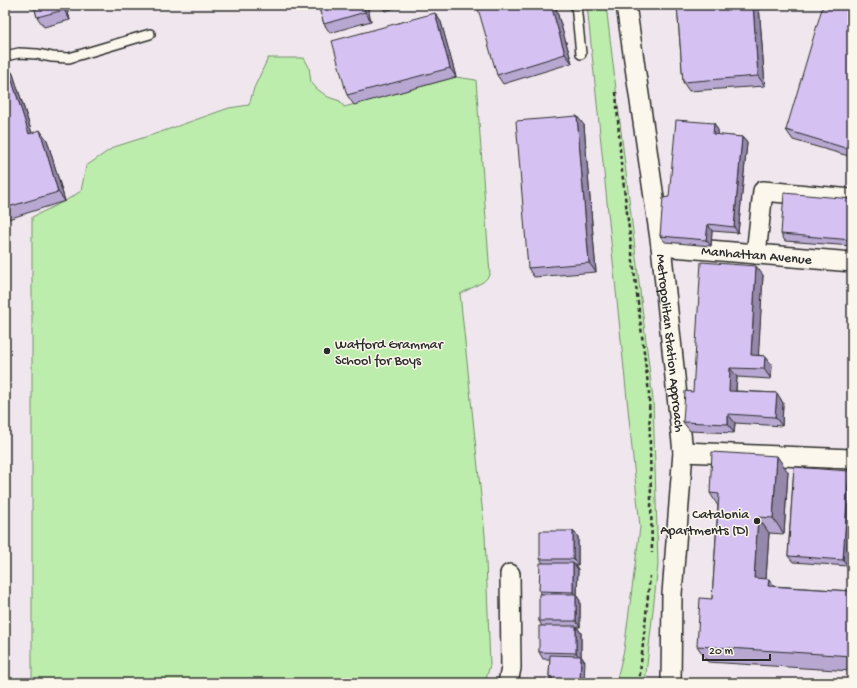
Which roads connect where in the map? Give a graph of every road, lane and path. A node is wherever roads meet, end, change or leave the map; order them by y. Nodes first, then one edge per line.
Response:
1 (576, 5) edge
2 (626, 5) edge
3 (150, 34) dead end
4 (581, 54) dead end
5 (5, 56) edge
6 (615, 86) dead end
7 (852, 200) edge
8 (661, 246) junction
9 (756, 254) junction
10 (852, 262) edge
11 (683, 452) junction
12 (852, 459) edge
13 (652, 557) dead end
14 (651, 571) dead end
15 (510, 574) dead end
16 (508, 683) edge
17 (639, 683) edge
18 (670, 683) edge

1 - 4 lane
2 - 8 street, Metropolitan Station Approach
3 - 5 lane
6 - 13 path
7 - 9 street
8 - 9 street, Manhattan Avenue
8 - 11 street, Metropolitan Station Approach
9 - 10 street, Manhattan Avenue
11 - 12 street
11 - 18 street, Metropolitan Station Approach
14 - 17 path
15 - 16 street

